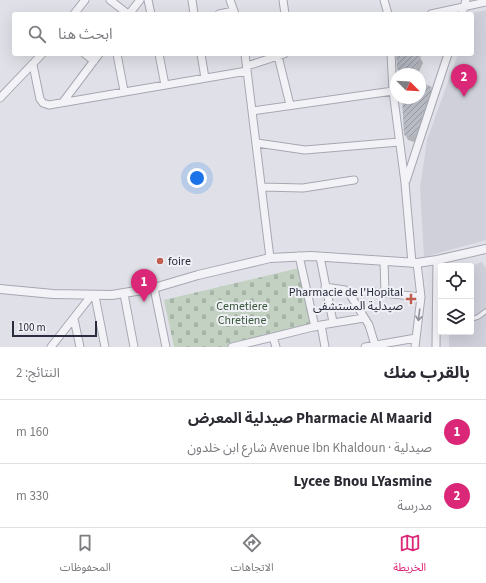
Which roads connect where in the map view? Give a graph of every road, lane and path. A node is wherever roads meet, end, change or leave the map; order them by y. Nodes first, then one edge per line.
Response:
1 (86, 0) edge
2 (110, 0) edge
3 (140, 0) edge
4 (148, 0) edge
5 (192, 0) edge
6 (230, 0) edge
7 (283, 0) edge
8 (384, 0) edge
9 (486, 2) edge
10 (465, 3) edge
11 (76, 12) edge
12 (125, 12) edge
13 (130, 12) edge
14 (151, 12) edge
15 (194, 12) edge
16 (234, 12) edge
17 (285, 12) edge
18 (387, 12) edge
19 (437, 12) edge
20 (40, 56) edge
21 (88, 56) edge
22 (98, 56) edge
23 (117, 56) edge
24 (159, 56) edge
25 (201, 56) edge
26 (245, 56) edge
27 (278, 56) edge
28 (281, 56) edge
29 (391, 56) edge
30 (447, 56) edge
31 (94, 61) junction
32 (32, 65) junction
33 (247, 68) junction
34 (392, 68) edge
35 (205, 78) junction
36 (165, 85) junction
37 (124, 91) junction
38 (390, 91) edge
39 (0, 98) edge
40 (63, 102) junction
41 (395, 104) edge
42 (290, 105) junction
43 (252, 111) junction
44 (399, 142) junction
45 (257, 143) junction
46 (354, 180) dead end
47 (405, 183) junction
48 (262, 187) junction
49 (486, 249) edge
50 (299, 256) junction
51 (320, 257) junction
52 (270, 258) junction
53 (437, 260) junction
54 (384, 261) junction
55 (414, 263) junction
56 (325, 286) junction
57 (154, 288) junction
58 (0, 289) edge
59 (363, 291) dead end
60 (385, 293) junction
61 (124, 294) junction
62 (93, 296) junction
63 (421, 297) junction
64 (438, 299) edge
65 (486, 311) edge
66 (364, 318) junction
67 (474, 318) edge
68 (74, 319) junction
69 (333, 322) junction
70 (318, 326) junction
71 (438, 328) edge
72 (274, 337) junction
73 (416, 338) junction
74 (370, 346) edge
75 (51, 347) edge
76 (80, 347) edge
77 (105, 347) edge
78 (134, 347) edge
79 (166, 347) edge
80 (232, 347) edge
81 (276, 347) edge
82 (326, 347) edge
83 (415, 347) edge
84 (436, 347) edge

1 - 11 street
2 - 12 street
3 - 13 street
4 - 14 street
5 - 15 street
6 - 16 street
7 - 17 street
8 - 18 street
9 - 10 street
10 - 19 street
20 - 32 street
21 - 31 street
22 - 31 street
23 - 37 street
24 - 36 street
25 - 35 street
26 - 33 street
27 - 33 street
28 - 42 street
29 - 34 street
30 - 47 street
31 - 40 street
32 - 39 street
32 - 40 street
33 - 35 street
33 - 43 street
35 - 36 street
36 - 37 street
37 - 40 street
38 - 42 street
41 - 44 street
42 - 43 street
43 - 45 street
44 - 45 street
44 - 47 street
45 - 48 street
46 - 48 street
47 - 55 street
48 - 52 street
49 - 53 street
50 - 51 street
50 - 52 street
50 - 70 street
51 - 54 street
51 - 56 street
52 - 57 street
53 - 55 street
53 - 64 street
54 - 55 street
54 - 60 street
55 - 63 street
56 - 66 street
56 - 69 street
57 - 61 street
57 - 79 street
58 - 62 street
59 - 60 street
60 - 63 street
61 - 62 street
61 - 78 street
62 - 68 street
62 - 77 street
63 -> 73 street
65 - 67 lane
66 - 69 street
66 - 74 street
68 - 75 street
68 - 76 street
69 - 70 street
70 - 72 street
70 - 82 street
71 - 84 street
72 - 80 street
72 - 81 street
73 - 74 street
73 - 83 street

